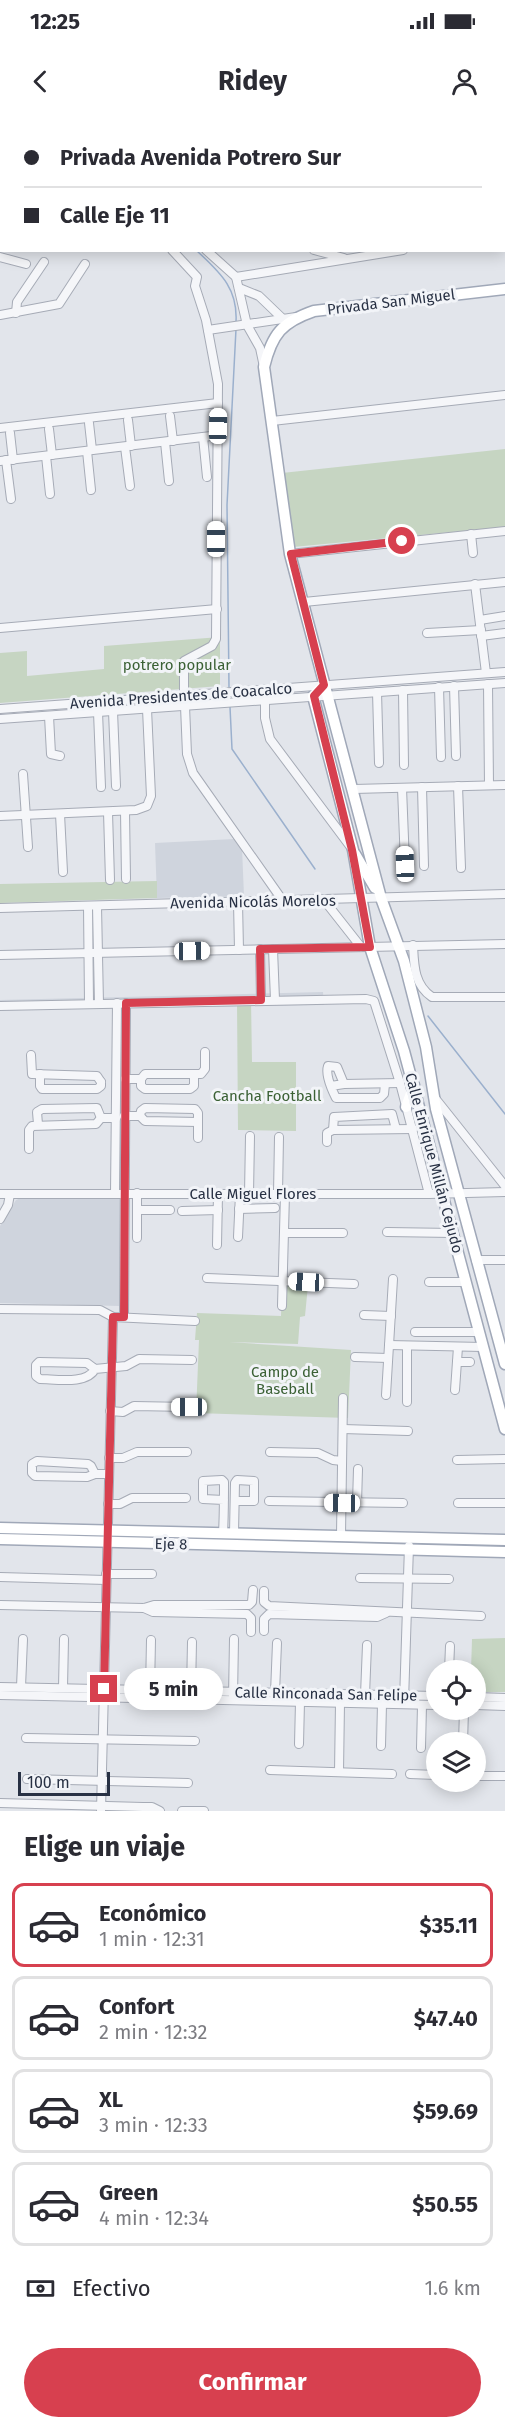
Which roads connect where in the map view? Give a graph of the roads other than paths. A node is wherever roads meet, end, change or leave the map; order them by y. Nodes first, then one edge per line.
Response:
1 (174, 252) edge
2 (209, 252) edge
3 (322, 252) edge
4 (391, 252) edge
5 (0, 258) edge
6 (348, 259) junction
7 (44, 262) dead end
8 (26, 264) dead end
9 (85, 264) dead end
10 (236, 277) junction
11 (239, 288) junction
12 (505, 289) edge
13 (16, 313) junction
14 (0, 315) edge
15 (282, 324) junction
16 (245, 325) junction
17 (213, 329) junction
18 (264, 367) junction
19 (505, 395) edge
20 (218, 403) junction
21 (170, 416) dead end
22 (128, 420) dead end
23 (272, 421) junction
24 (89, 423) dead end
25 (0, 428) edge
26 (49, 429) dead end
27 (10, 434) dead end
28 (169, 441) junction
29 (128, 446) junction
30 (90, 451) junction
31 (49, 455) junction
32 (7, 460) edge
33 (207, 477) dead end
34 (169, 481) dead end
35 (130, 486) dead end
36 (91, 490) dead end
37 (50, 494) dead end
38 (11, 499) dead end
39 (505, 531) edge
40 (471, 534) junction
41 (473, 553) dead end
42 (291, 554) junction
43 (505, 582) edge
44 (475, 584) junction
45 (304, 602) junction
46 (217, 609) junction
47 (505, 616) edge
48 (0, 628) edge
49 (481, 629) junction
50 (427, 633) dead end
51 (505, 633) edge
52 (505, 672) edge
53 (486, 673) junction
54 (425, 678) junction
55 (505, 682) edge
56 (488, 684) junction
57 (454, 686) junction
58 (439, 687) junction
59 (426, 688) junction
60 (326, 690) junction
61 (403, 690) junction
62 (377, 692) junction
63 (184, 696) junction
64 (314, 696) junction
65 (136, 700) junction
66 (265, 700) junction
67 (185, 706) junction
68 (0, 709) edge
69 (147, 709) junction
70 (137, 710) junction
71 (113, 711) junction
72 (98, 712) junction
73 (49, 716) junction
74 (0, 719) edge
75 (60, 756) dead end
76 (456, 756) dead end
77 (441, 757) dead end
78 (379, 763) dead end
79 (404, 765) dead end
80 (23, 774) dead end
81 (489, 785) junction
82 (505, 785) edge
83 (116, 786) dead end
84 (458, 786) junction
85 (101, 787) dead end
86 (423, 787) junction
87 (402, 788) junction
88 (354, 789) junction
89 (125, 811) junction
90 (108, 812) junction
91 (60, 814) junction
92 (26, 815) junction
93 (0, 816) edge
94 (28, 847) dead end
95 (352, 850) junction
96 (405, 864) dead end
97 (424, 866) dead end
98 (461, 868) dead end
99 (63, 872) dead end
100 (126, 879) dead end
101 (110, 880) dead end
102 (505, 894) edge
103 (381, 898) junction
104 (360, 899) junction
105 (324, 900) junction
106 (283, 901) junction
107 (238, 902) junction
108 (93, 906) junction
109 (0, 908) edge
110 (505, 944) edge
111 (413, 945) junction
112 (399, 946) junction
113 (365, 947) junction
114 (260, 949) junction
115 (273, 949) junction
116 (239, 950) junction
117 (98, 953) junction
118 (88, 954) junction
119 (0, 955) edge
120 (505, 997) edge
121 (261, 1000) junction
122 (275, 1000) junction
123 (122, 1003) junction
124 (89, 1004) junction
125 (99, 1004) junction
126 (0, 1006) edge
127 (205, 1052) dead end
128 (31, 1055) dead end
129 (40, 1074) junction
130 (194, 1074) junction
131 (141, 1079) junction
132 (121, 1081) junction
133 (101, 1082) junction
134 (400, 1083) junction
135 (344, 1084) junction
136 (384, 1084) junction
137 (414, 1085) junction
138 (331, 1086) junction
139 (433, 1096) junction
140 (406, 1107) junction
141 (140, 1116) junction
142 (121, 1117) junction
143 (101, 1118) junction
144 (198, 1122) junction
145 (38, 1124) junction
146 (412, 1129) junction
147 (333, 1130) junction
148 (396, 1130) junction
149 (250, 1136) dead end
150 (279, 1137) dead end
151 (198, 1138) dead end
152 (327, 1143) dead end
153 (29, 1149) dead end
154 (505, 1186) edge
155 (505, 1191) edge
156 (459, 1192) junction
157 (119, 1193) junction
158 (137, 1193) junction
159 (442, 1193) junction
160 (0, 1194) edge
161 (10, 1194) junction
162 (218, 1194) junction
163 (245, 1194) junction
164 (281, 1194) junction
165 (429, 1194) junction
166 (275, 1208) dead end
167 (239, 1209) junction
168 (137, 1210) junction
169 (170, 1210) dead end
170 (218, 1210) junction
171 (182, 1211) dead end
172 (0, 1219) edge
173 (387, 1232) dead end
174 (284, 1233) junction
175 (343, 1233) dead end
176 (453, 1233) junction
177 (238, 1237) dead end
178 (137, 1238) dead end
179 (217, 1245) dead end
180 (476, 1260) junction
181 (505, 1260) edge
182 (207, 1278) dead end
183 (393, 1279) dead end
184 (283, 1280) junction
185 (429, 1282) dead end
186 (466, 1282) junction
187 (354, 1284) dead end
188 (282, 1306) dead end
189 (0, 1309) edge
190 (364, 1315) dead end
191 (391, 1316) junction
192 (113, 1317) junction
193 (124, 1317) junction
194 (195, 1321) dead end
195 (415, 1332) dead end
196 (479, 1332) junction
197 (389, 1346) junction
198 (407, 1346) junction
199 (458, 1347) junction
200 (483, 1347) junction
201 (355, 1357) dead end
202 (388, 1358) junction
203 (192, 1360) dead end
204 (457, 1362) junction
205 (470, 1362) dead end
206 (505, 1364) edge
207 (111, 1366) junction
208 (95, 1370) junction
209 (455, 1390) dead end
210 (386, 1395) dead end
211 (343, 1398) dead end
212 (407, 1402) dead end
213 (189, 1407) dead end
214 (110, 1411) junction
215 (505, 1429) edge
216 (343, 1430) junction
217 (408, 1431) dead end
218 (186, 1452) dead end
219 (270, 1452) dead end
220 (109, 1458) junction
221 (505, 1459) edge
222 (456, 1460) dead end
223 (342, 1461) junction
224 (358, 1469) dead end
225 (95, 1474) junction
226 (109, 1474) junction
227 (186, 1498) dead end
228 (224, 1500) junction
229 (235, 1501) junction
230 (269, 1501) dead end
231 (342, 1503) junction
232 (357, 1503) junction
233 (403, 1503) dead end
234 (458, 1503) dead end
235 (505, 1503) edge
236 (108, 1504) junction
237 (0, 1528) edge
238 (107, 1530) junction
239 (229, 1533) junction
240 (341, 1535) junction
241 (409, 1538) junction
242 (0, 1539) edge
243 (505, 1540) edge
244 (107, 1542) junction
245 (409, 1550) junction
246 (505, 1552) edge
247 (152, 1574) dead end
248 (0, 1577) edge
249 (106, 1577) junction
250 (360, 1578) dead end
251 (407, 1578) junction
252 (449, 1579) dead end
253 (253, 1590) dead end
254 (264, 1592) dead end
255 (0, 1605) edge
256 (106, 1606) junction
257 (144, 1608) junction
258 (386, 1613) junction
259 (407, 1613) junction
260 (480, 1616) dead end
261 (264, 1631) dead end
262 (250, 1632) dead end
263 (22, 1639) dead end
264 (64, 1639) dead end
265 (234, 1639) dead end
266 (151, 1640) dead end
267 (192, 1642) dead end
268 (277, 1643) dead end
269 (367, 1645) dead end
270 (450, 1646) dead end
271 (449, 1660) edge
272 (0, 1687) edge
273 (21, 1687) junction
274 (63, 1688) junction
275 (150, 1690) junction
276 (191, 1691) junction
277 (104, 1693) junction
278 (275, 1693) junction
279 (0, 1695) edge
280 (365, 1695) junction
281 (233, 1696) junction
282 (426, 1697) edge
283 (486, 1697) edge
284 (505, 1698) edge
285 (404, 1700) junction
286 (300, 1702) junction
287 (340, 1703) junction
288 (382, 1704) junction
289 (422, 1704) junction
290 (426, 1704) edge
291 (486, 1706) edge
292 (505, 1706) edge
293 (26, 1738) dead end
294 (103, 1739) junction
295 (195, 1741) dead end
296 (299, 1744) dead end
297 (381, 1746) dead end
298 (421, 1748) dead end
299 (270, 1770) dead end
300 (339, 1772) junction
301 (392, 1774) dead end
302 (410, 1774) dead end
303 (426, 1775) edge
304 (486, 1776) edge
305 (505, 1776) edge
306 (27, 1779) dead end
307 (102, 1781) junction
308 (188, 1783) dead end
309 (0, 1803) edge
310 (102, 1808) edge
311 (155, 1810) edge
312 (182, 1811) edge
313 (204, 1811) edge

1 - 17 street
2 - 10 street
3 - 6 street
4 - 6 street
5 - 8 street
6 - 10 street
7 - 13 street
9 - 13 street
10 - 11 street
11 - 15 street
11 - 16 street
12 - 15 main road, Privada San Miguel
13 - 14 street
15 - 16 street
15 - 18 main road
16 - 17 street
16 - 18 street
17 - 20 street
18 - 23 main road
19 - 23 street
20 - 25 street
20 - 46 street
21 - 28 street
22 - 29 street
23 - 42 main road
24 - 30 street
26 - 31 street
27 - 32 street
28 - 29 street
28 - 33 street
28 - 34 street
29 - 30 street
29 - 35 street
30 - 31 street
30 - 36 street
31 - 32 street
31 - 37 street
32 - 38 street
39 - 40 street
40 - 41 street
40 - 42 street
42 - 45 main road
43 - 44 street
44 - 45 street
44 - 49 street
45 - 60 main road
46 - 48 street
46 - 63 street
47 - 49 street
49 - 50 street
49 - 51 street
49 - 53 street
52 - 53 street, Avenida Presidentes de Coacalco
53 - 54 street, Avenida Presidentes de Coacalco
54 - 59 street
54 - 60 street, Avenida Presidentes de Coacalco
55 - 56 street, Avenida Presidentes de Coacalco
56 - 57 street, Avenida Presidentes de Coacalco
56 - 81 street
57 - 58 street, Avenida Presidentes de Coacalco
57 - 76 street
58 - 59 street, Avenida Presidentes de Coacalco
58 - 77 street
59 - 61 street, Avenida Presidentes de Coacalco
60 - 62 street, Avenida Presidentes de Coacalco
60 - 63 street, Avenida Presidentes de Coacalco
60 - 64 main road
60 - 88 main road
61 - 62 street, Avenida Presidentes de Coacalco
61 - 79 street
62 - 78 street
63 - 65 street, Avenida Presidentes de Coacalco
64 - 66 street, Avenida Presidentes de Coacalco
64 - 95 main road
65 - 68 street, Avenida Presidentes de Coacalco
65 - 70 street
66 - 67 street, Avenida Presidentes de Coacalco
66 - 95 street
67 - 69 street, Avenida Presidentes de Coacalco
67 - 106 street
69 - 70 street, Avenida Presidentes de Coacalco
69 - 89 street
70 - 71 street, Avenida Presidentes de Coacalco
71 - 72 street, Avenida Presidentes de Coacalco
71 - 83 street
72 - 73 street, Avenida Presidentes de Coacalco
72 - 85 street
73 - 74 street, Avenida Presidentes de Coacalco
73 - 75 street
80 - 92 street
81 - 82 street
81 - 84 street
84 - 86 street
84 - 98 street
86 - 87 street
86 - 97 street
87 - 88 street
87 - 96 street
88 - 103 main road
89 - 90 street
89 - 100 street
90 - 91 street
90 - 101 street
91 - 92 street
91 - 99 street
92 - 93 street
92 - 94 street
95 - 103 main road
95 - 104 main road, Calle Enrique Millán Cejudo
102 - 103 street, Avenida Nicolás Morelos
103 - 104 street, Avenida Nicolás Morelos
103 - 112 main road, Calle Enrique Millán Cejudo
104 - 105 street, Avenida Nicolás Morelos
104 - 113 main road, Calle Enrique Millán Cejudo
105 - 106 street, Avenida Nicolás Morelos
105 - 113 street
106 - 107 street, Avenida Nicolás Morelos
107 - 108 street, Avenida Nicolás Morelos
107 - 116 street
108 - 109 street, Avenida Nicolás Morelos
108 - 117 street
108 - 118 street
110 - 111 street
111 - 112 street
111 - 120 street
112 - 113 street
112 - 139 main road, Calle Enrique Millán Cejudo
113 - 115 street
113 - 137 main road, Calle Enrique Millán Cejudo
114 - 115 street
114 - 116 street
114 - 121 street
115 - 122 street
116 - 117 street
117 - 118 street
117 - 125 street
118 - 119 street
118 - 124 street
121 - 122 street
121 - 123 street
122 - 134 street
123 - 125 street
123 - 132 street
124 - 125 street
124 - 126 street
127 - 130 street
128 - 129 street
129 - 133 street
129 - 133 street
130 - 131 street
130 - 131 street
131 - 132 street
132 - 133 street
132 - 142 street
134 - 136 street
134 - 140 street
135 - 136 street
135 - 138 street
135 - 138 street
136 - 138 street
137 - 140 main road
137 - 159 main road, Calle Enrique Millán Cejudo
139 - 154 street
139 - 156 main road, Calle Enrique Millán Cejudo
140 - 146 street
141 - 142 street
141 - 144 street
141 - 144 street
142 - 143 street
142 - 157 street
143 - 145 street
143 - 145 street
144 - 151 street
145 - 153 street
146 - 148 street
146 - 165 street
147 - 148 street
147 - 148 street
147 - 152 street
149 - 163 street
150 - 164 street
155 - 156 street, Calle Miguel Flores
156 - 159 street, Calle Miguel Flores
156 - 180 main road, Calle Enrique Millán Cejudo
157 - 158 street, Calle Miguel Flores
157 - 161 street, Calle Miguel Flores
157 - 193 street
158 - 162 street, Calle Miguel Flores
158 - 168 street
159 - 165 street, Calle Miguel Flores
159 - 176 main road, Calle Enrique Millán Cejudo
160 - 161 street, Calle Miguel Flores
161 - 172 street
162 - 163 street, Calle Miguel Flores
162 - 170 street
163 - 164 street, Calle Miguel Flores
163 - 167 street
164 - 165 street, Calle Miguel Flores
164 - 174 street
166 - 167 street
167 - 177 street
168 - 169 street
168 - 178 street
170 - 171 street
170 - 179 street
173 - 176 street
174 - 175 street
174 - 184 street
176 - 186 main road, Calle Enrique Millán Cejudo
180 - 181 street
180 - 206 main road, Calle Enrique Millán Cejudo
182 - 184 street
183 - 191 street
184 - 187 street
184 - 188 street
185 - 186 street
186 - 196 main road, Calle Enrique Millán Cejudo
189 - 192 street
190 - 191 street
191 - 197 street
192 - 193 street
192 - 207 street
193 - 194 street
195 - 196 street
196 - 200 main road, Calle Enrique Millán Cejudo
197 - 198 street
197 - 202 street
198 - 199 street
198 - 212 street
199 - 200 street
199 - 204 street
200 - 215 main road, Calle Enrique Millán Cejudo
201 - 202 street
202 - 210 street
203 - 207 street
204 - 205 street
204 - 209 street
207 - 208 street
207 - 214 street
208 - 208 street
211 - 216 street
213 - 214 street
214 - 220 street
216 - 217 street
216 - 223 street
218 - 220 street
219 - 223 street
220 - 226 street
221 - 222 street
223 - 231 street
224 - 232 street
225 - 225 street
225 - 226 street
226 - 236 street
227 - 236 street
228 - 228 street
228 - 239 street
229 - 229 street
229 - 239 street
230 - 231 street
231 - 232 street
231 - 240 street
232 - 233 street
234 - 235 street
236 - 238 street
237 - 238 main road, Eje 8
238 - 239 main road, Eje 8
238 - 244 street
239 - 240 main road, Eje 8
240 - 241 main road, Eje 8
241 - 243 main road, Eje 8
241 - 245 street
242 - 244 main road, Eje 8
244 - 245 main road, Eje 8
244 - 249 street
245 - 246 main road, Eje 8
245 - 251 street
247 - 249 street
248 - 249 street
249 - 256 street
250 - 251 street
251 - 252 street
251 - 259 street
253 - 257 street
254 - 258 street
255 - 256 street
256 - 257 street
256 - 277 street
257 - 262 street
258 - 259 street
258 - 261 street
259 - 260 street
259 - 285 street
263 - 273 street
264 - 274 street
265 - 281 street
266 - 275 street
267 - 276 street
268 - 278 street
269 - 280 street
270 - 271 street
272 - 273 street, Calle Rinconada San Felipe
273 - 274 street, Calle Rinconada San Felipe
274 - 277 street, Calle Rinconada San Felipe
275 - 276 street, Calle Rinconada San Felipe
275 - 277 street, Calle Rinconada San Felipe
276 - 281 street, Calle Rinconada San Felipe
277 - 279 street, Calle Rinconada San Felipe
277 - 281 street, Calle Rinconada San Felipe
277 - 294 street
278 - 280 street, Calle Rinconada San Felipe
278 - 281 street, Calle Rinconada San Felipe
280 - 285 street, Calle Rinconada San Felipe
281 - 286 street, Calle Rinconada San Felipe
282 - 285 street, Calle Rinconada San Felipe
283 - 284 street
285 - 288 street, Calle Rinconada San Felipe
285 - 289 street, Calle Rinconada San Felipe
286 - 287 street, Calle Rinconada San Felipe
286 - 296 street
287 - 288 street, Calle Rinconada San Felipe
287 - 300 street
288 - 297 street
289 - 290 street, Calle Rinconada San Felipe
289 - 298 street
291 - 292 street
293 - 294 street
294 - 295 street
294 - 307 street
299 - 300 street
300 - 301 street
302 - 303 street
304 - 305 street
306 - 307 street
307 - 308 street
307 - 310 street
309 - 310 street
310 - 311 street
312 - 313 street

